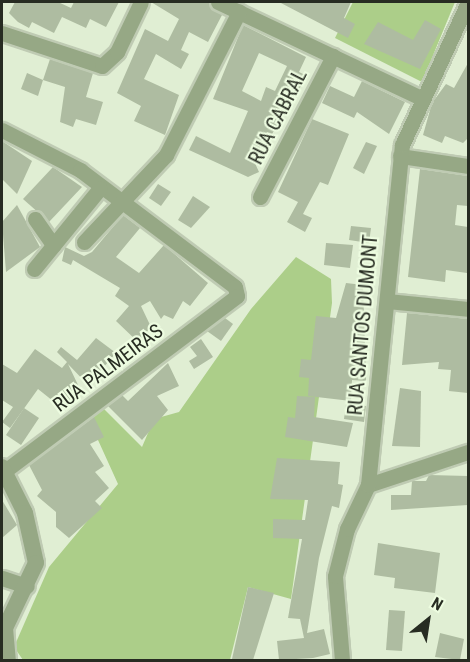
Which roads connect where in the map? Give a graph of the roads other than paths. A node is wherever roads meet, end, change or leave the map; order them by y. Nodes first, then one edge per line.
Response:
1 (141, 2) edge
2 (218, 2) edge
3 (468, 2) edge
4 (239, 12) junction
5 (2, 33) edge
6 (333, 56) junction
7 (423, 99) junction
8 (2, 130) edge
9 (400, 156) junction
10 (468, 166) edge
11 (100, 188) junction
12 (260, 197) dead end
13 (121, 201) junction
14 (35, 219) dead end
15 (84, 242) dead end
16 (53, 245) junction
17 (34, 269) dead end
18 (387, 302) junction
19 (468, 309) edge
20 (468, 452) edge
21 (3, 469) edge
22 (368, 485) junction
23 (2, 578) edge
24 (27, 586) junction
25 (8, 660) edge
26 (342, 660) edge

1 - 5 street
2 - 4 street
3 - 7 street, RUA SANTOS DUMONT
4 - 6 street
4 - 13 street
6 - 7 street
6 - 12 street, RUA CABRAL
7 - 9 street, RUA SANTOS DUMONT
8 - 11 street
9 - 10 street
9 - 18 street, RUA SANTOS DUMONT
11 - 13 street
11 - 16 street
13 - 15 street
13 - 21 street, RUA PALMEIRAS
14 - 16 street
16 - 17 street
18 - 19 street
18 - 22 street, RUA SANTOS DUMONT
20 - 22 street
21 - 24 street
22 - 26 street, RUA SANTOS DUMONT
23 - 24 street
24 - 25 street

